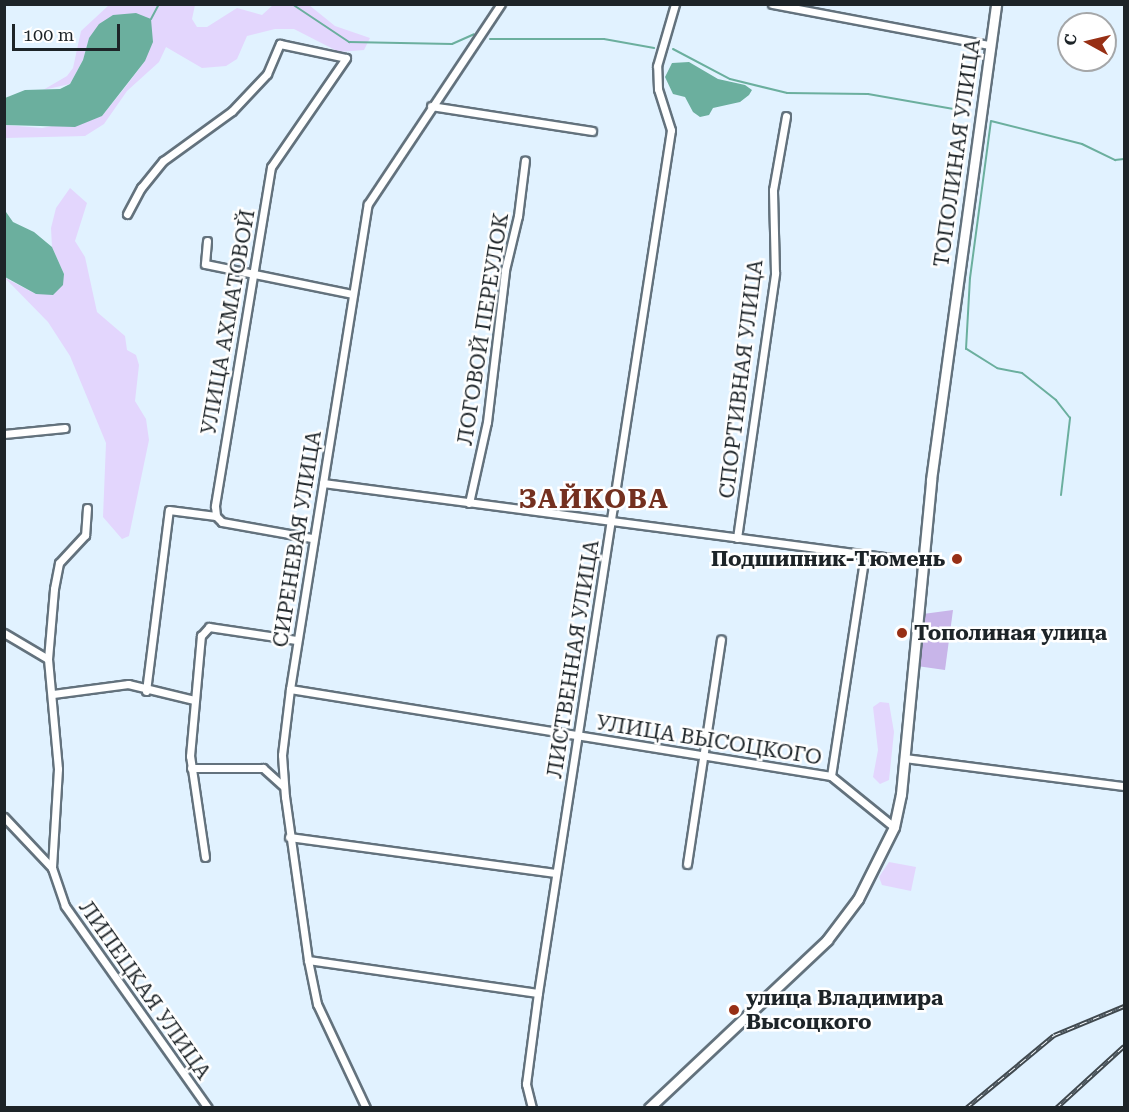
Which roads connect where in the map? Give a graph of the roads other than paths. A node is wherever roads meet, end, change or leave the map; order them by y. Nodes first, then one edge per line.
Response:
1 (501, 4) edge
2 (675, 4) edge
3 (772, 4) edge
4 (996, 4) edge
5 (990, 45) junction
6 (431, 106) junction
7 (786, 116) dead end
8 (592, 131) dead end
9 (525, 160) dead end
10 (127, 214) dead end
11 (207, 241) dead end
12 (254, 275) junction
13 (352, 294) junction
14 (65, 428) dead end
15 (4, 434) edge
16 (323, 483) junction
17 (469, 503) junction
18 (87, 508) dead end
19 (216, 516) junction
20 (611, 522) junction
21 (312, 538) junction
22 (736, 538) junction
23 (865, 555) junction
24 (922, 562) junction
25 (4, 633) edge
26 (296, 640) junction
27 (721, 640) dead end
28 (48, 659) junction
29 (290, 689) junction
30 (146, 691) junction
31 (53, 694) junction
32 (194, 700) junction
33 (578, 735) junction
34 (705, 756) junction
35 (904, 758) junction
36 (191, 768) junction
37 (831, 776) junction
38 (1125, 786) edge
39 (284, 788) junction
40 (4, 817) edge
41 (894, 826) junction
42 (289, 837) junction
43 (205, 857) dead end
44 (687, 864) dead end
45 (52, 868) junction
46 (556, 873) junction
47 (308, 960) junction
48 (538, 993) junction
49 (208, 1107) edge
50 (366, 1107) edge
51 (532, 1107) edge
52 (650, 1107) edge

1 - 6 street, СИРЕНЕВАЯ УЛИЦА
2 - 20 street, ЛИСТВЕННАЯ УЛИЦА
3 - 5 street
4 - 5 main road, ТОПОЛИНАЯ УЛИЦА
5 - 24 main road, ТОПОЛИНАЯ УЛИЦА
6 - 8 street
6 - 13 street, СИРЕНЕВАЯ УЛИЦА
7 - 22 street, СПОРТИВНАЯ УЛИЦА
9 - 17 street, ЛОГОВОЙ ПЕРЕУЛОК
10 - 12 street, УЛИЦА АХМАТОВОЙ
11 - 12 street
12 - 13 street
12 - 19 street, УЛИЦА АХМАТОВОЙ
13 - 16 street, СИРЕНЕВАЯ УЛИЦА
14 - 15 street
16 - 17 street
16 - 21 street, СИРЕНЕВАЯ УЛИЦА
17 - 20 street
18 - 28 street, ЛИПЕЦКАЯ УЛИЦА
19 - 21 street
19 - 30 street
20 - 22 street
20 - 33 street, ЛИСТВЕННАЯ УЛИЦА
21 - 26 street, СИРЕНЕВАЯ УЛИЦА
22 - 23 street
23 - 24 street
23 - 37 street
24 - 35 main road, ТОПОЛИНАЯ УЛИЦА
25 - 28 street
26 - 29 street, СИРЕНЕВАЯ УЛИЦА
26 - 32 street
27 - 34 street
28 - 31 street, ЛИПЕЦКАЯ УЛИЦА
29 - 33 street, УЛИЦА ВЫСОЦКОГО
29 - 39 street, СИРЕНЕВАЯ УЛИЦА
30 - 31 street
30 - 32 street
31 - 45 street, ЛИПЕЦКАЯ УЛИЦА
32 - 36 street
33 - 34 street, УЛИЦА ВЫСОЦКОГО
33 - 46 street, ЛИСТВЕННАЯ УЛИЦА
34 - 37 street, УЛИЦА ВЫСОЦКОГО
34 - 44 street
35 - 38 street
35 - 41 main road, ТОПОЛИНАЯ УЛИЦА
36 - 39 street
36 - 43 street
37 - 41 street, УЛИЦА ВЫСОЦКОГО
39 - 42 street, СИРЕНЕВАЯ УЛИЦА
40 - 45 street
41 - 52 main road, ТОПОЛИНАЯ УЛИЦА
42 - 46 street
42 - 47 street, СИРЕНЕВАЯ УЛИЦА
45 - 49 street, ЛИПЕЦКАЯ УЛИЦА
46 - 48 street, ЛИСТВЕННАЯ УЛИЦА
47 - 48 street
47 - 50 street, СИРЕНЕВАЯ УЛИЦА
48 - 51 street, ЛИСТВЕННАЯ УЛИЦА

